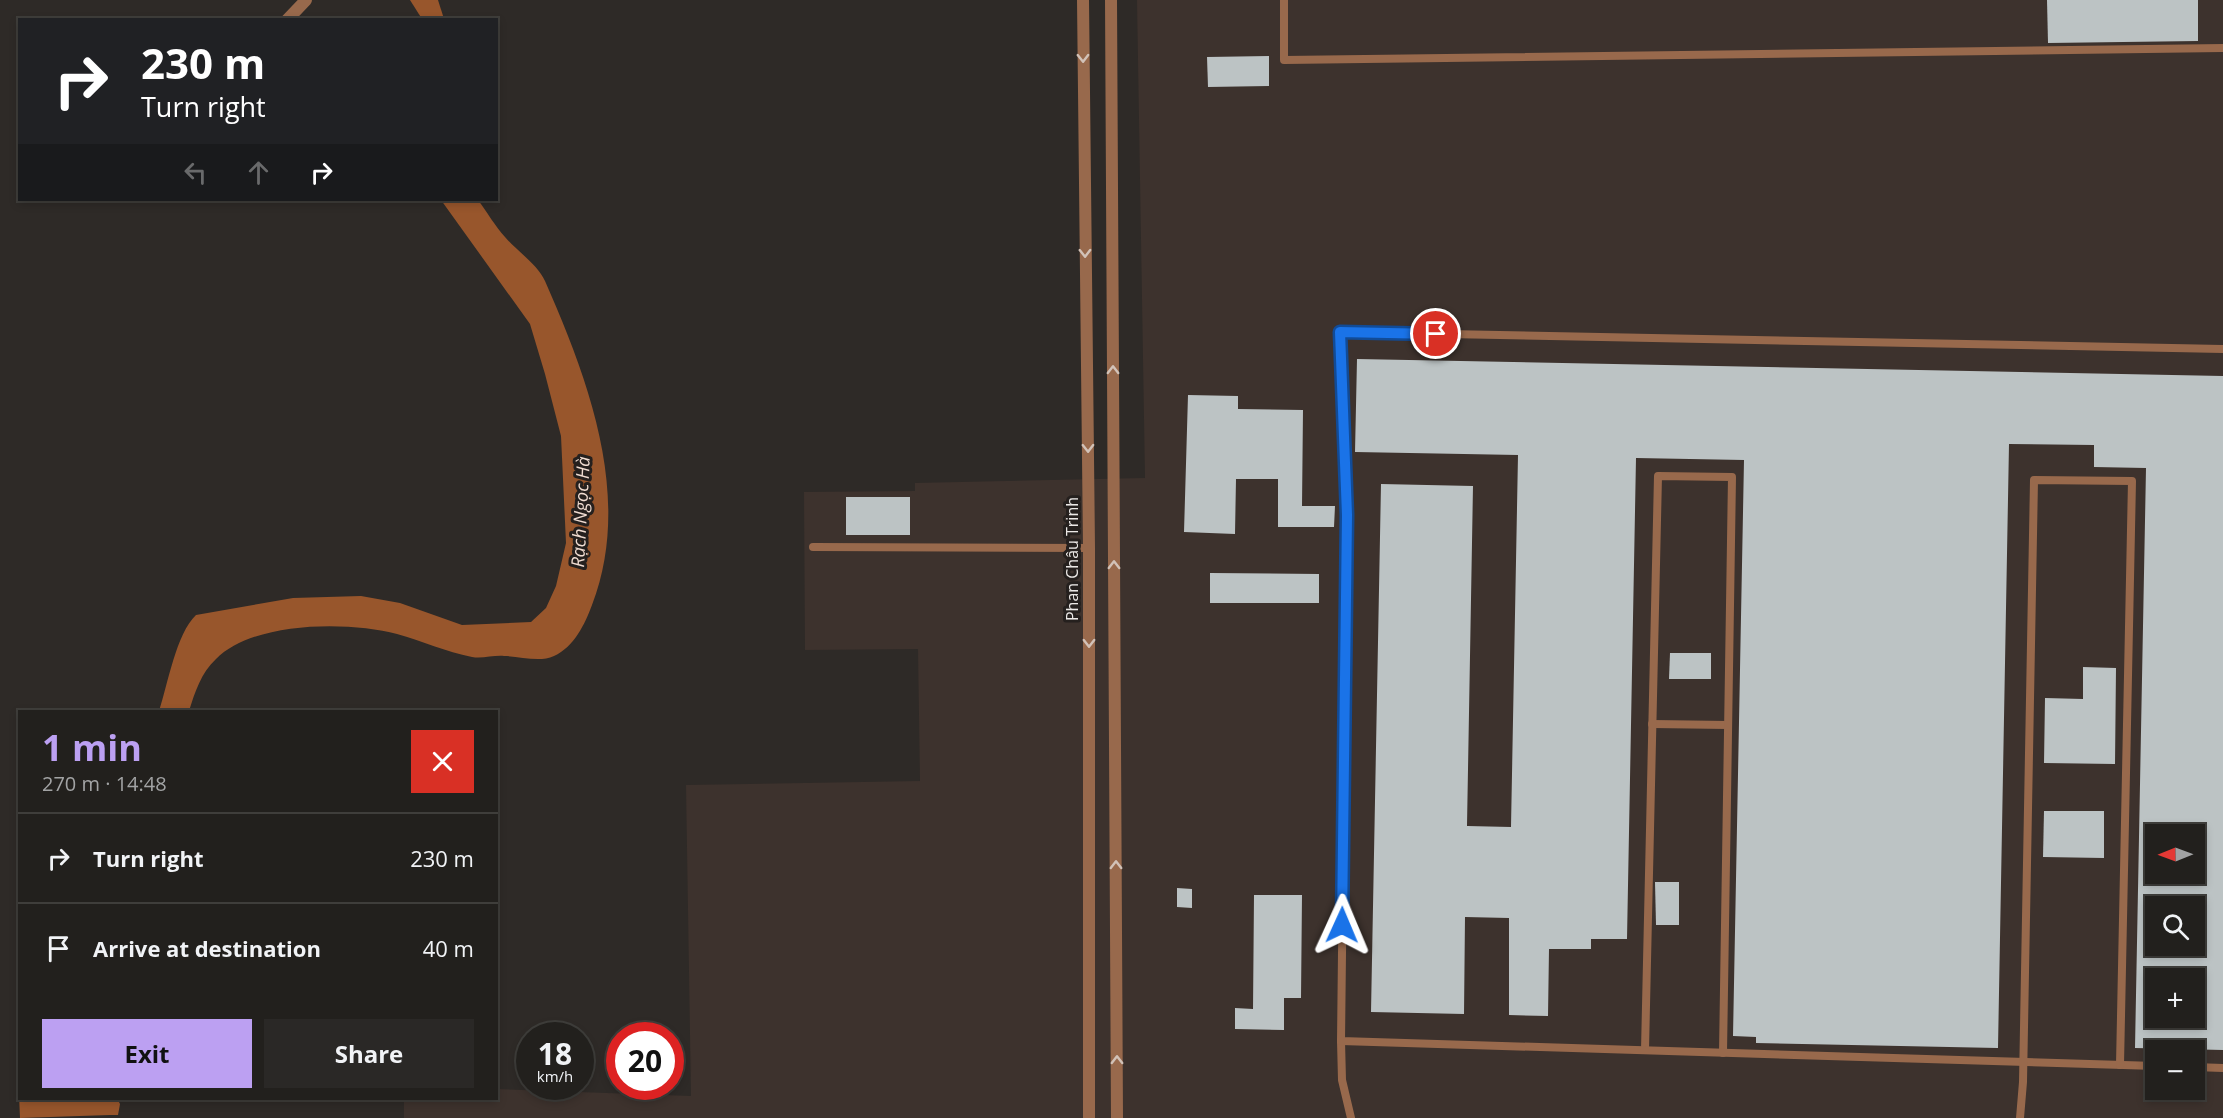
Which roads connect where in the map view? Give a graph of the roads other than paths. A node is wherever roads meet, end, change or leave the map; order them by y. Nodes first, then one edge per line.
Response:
1 (306, 0) edge
2 (1083, 0) edge
3 (1111, 0) edge
4 (1284, 0) edge
5 (289, 18) edge
6 (2223, 48) edge
7 (2223, 349) edge
8 (813, 547) dead end
9 (1089, 548) junction
10 (1652, 724) junction
11 (1728, 725) junction
12 (1341, 1041) junction
13 (1645, 1050) junction
14 (1723, 1053) junction
15 (2024, 1062) junction
16 (2120, 1065) junction
17 (2145, 1066) edge
18 (2205, 1067) edge
19 (2223, 1068) edge
20 (1089, 1118) edge
21 (1117, 1118) edge
22 (1351, 1118) edge
23 (2020, 1118) edge

1 - 5 street
2 -> 9 street, Phan Châu Trinh
21 -> 3 street
4 - 6 lane
7 - 12 lane
8 - 9 lane
9 -> 20 street, Phan Châu Trinh
10 - 11 lane
10 - 11 lane
10 - 13 lane
11 - 14 lane
12 - 13 lane
12 - 22 lane
13 - 14 lane
14 - 15 lane
15 - 16 lane
15 - 16 lane
15 - 23 lane
16 - 17 lane
18 - 19 lane

